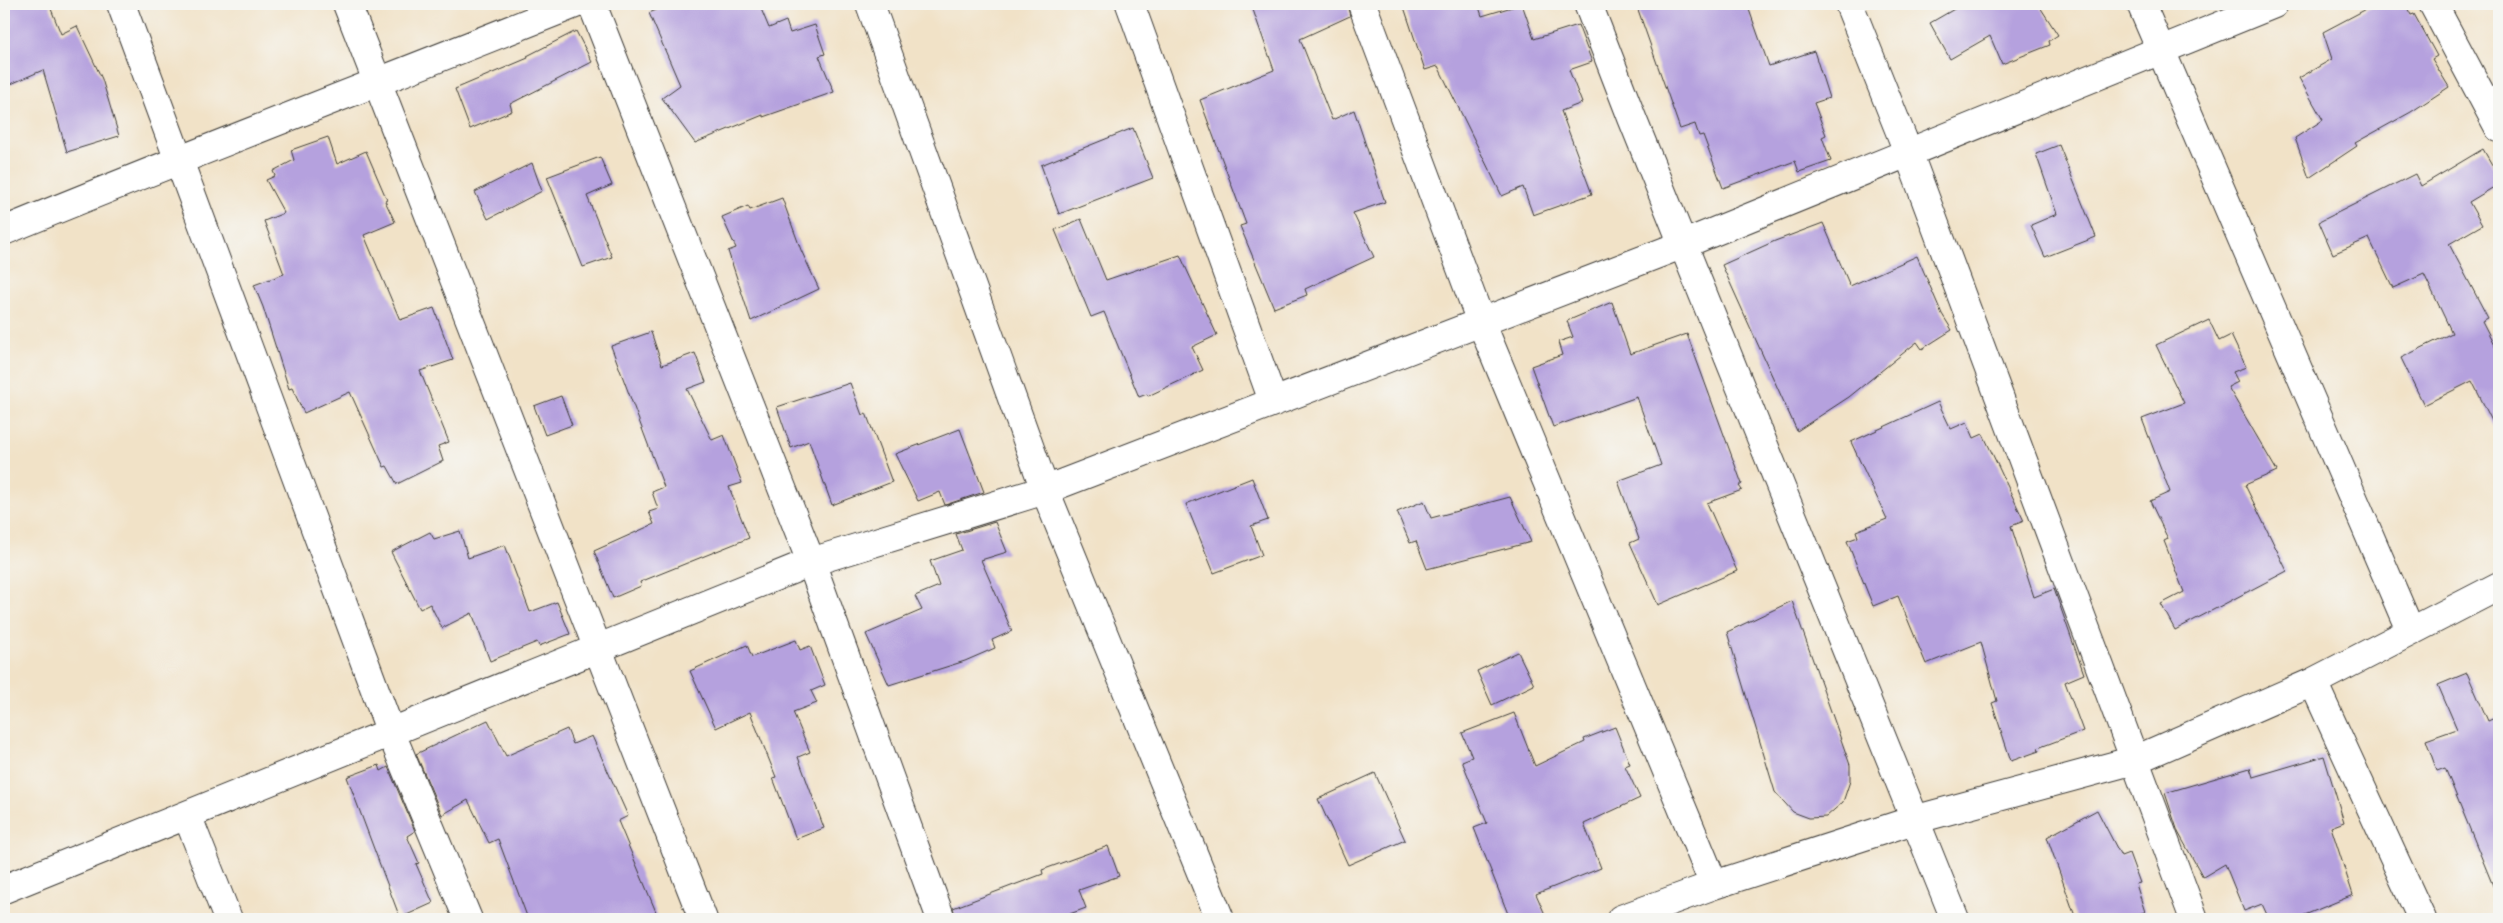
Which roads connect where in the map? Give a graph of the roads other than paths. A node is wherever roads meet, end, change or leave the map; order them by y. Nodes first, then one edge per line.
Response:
1 (121, 4) edge
2 (347, 4) edge
3 (575, 4) edge
4 (592, 4) edge
5 (870, 4) edge
6 (1130, 4) edge
7 (1362, 4) edge
8 (1588, 4) edge
9 (1849, 4) edge
10 (2141, 4) edge
11 (2274, 4) edge
12 (2433, 4) edge
13 (2161, 48) junction
14 (377, 83) junction
15 (2499, 128) edge
16 (1908, 152) junction
17 (178, 159) junction
18 (4, 231) edge
19 (1684, 244) junction
20 (1481, 322) junction
21 (1273, 401) junction
22 (1046, 490) junction
23 (812, 562) junction
24 (2499, 586) edge
25 (2410, 630) junction
26 (597, 649) junction
27 (2313, 682) junction
28 (391, 732) junction
29 (2134, 760) junction
30 (187, 815) junction
31 (1916, 819) junction
32 (1714, 885) junction
33 (4, 889) edge
34 (228, 919) edge
35 (468, 919) edge
36 (703, 919) edge
37 (941, 919) edge
38 (1220, 919) edge
39 (1621, 919) edge
40 (1955, 919) edge
41 (2194, 919) edge
42 (2415, 919) edge
43 (2422, 919) edge

1 - 17 street
2 - 14 street
3 - 14 street
4 - 23 street
5 - 22 street
6 - 21 street
7 - 20 street
8 - 19 street
9 - 16 street
10 - 13 street
11 - 13 street
12 - 15 street
13 - 16 street
13 - 25 street
14 - 17 street
14 - 26 street
16 - 19 street
16 - 29 street
17 - 18 street
17 - 28 street
19 - 20 street
19 - 31 street
20 - 21 street
20 - 32 street
21 - 22 street
22 - 23 street
22 - 38 street
23 - 26 street
23 - 37 street
24 - 25 street
25 - 27 street
26 - 28 street
26 - 36 street
27 - 29 street
27 - 42 street
27 - 43 street
28 - 30 street
28 - 35 street
29 - 31 street
29 - 41 street
30 - 33 street
30 - 34 street
31 - 32 street
31 - 40 street
32 - 39 street

